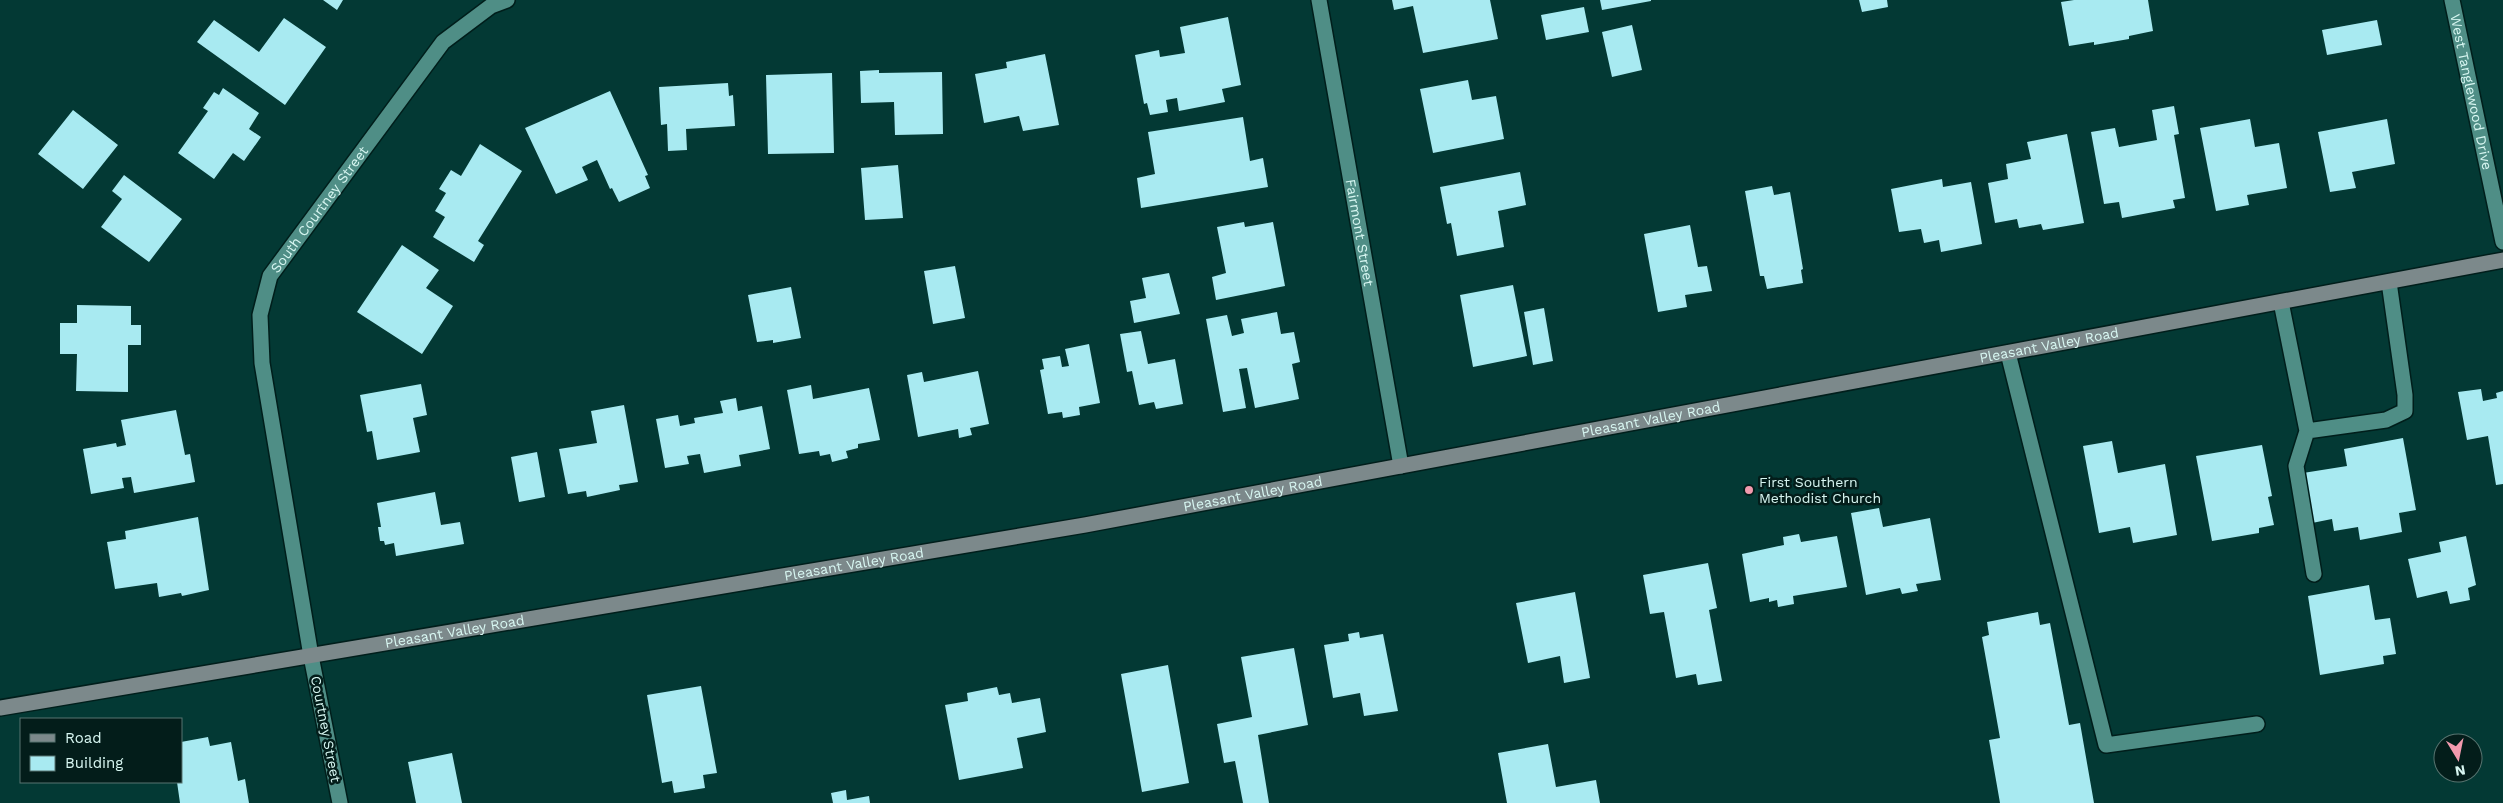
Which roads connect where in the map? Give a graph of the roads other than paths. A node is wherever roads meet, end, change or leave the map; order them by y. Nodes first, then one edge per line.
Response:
1 (508, 0) edge
2 (1319, 0) edge
3 (2452, 0) edge
4 (2503, 242) edge
5 (2503, 260) edge
6 (2389, 282) junction
7 (2281, 302) junction
8 (2008, 353) junction
9 (2307, 431) junction
10 (1401, 466) junction
11 (2314, 574) dead end
12 (311, 656) junction
13 (0, 708) edge
14 (2257, 724) dead end
15 (340, 803) edge

1 - 12 street, South Courtney Street
2 - 10 street, Fairmont Street
3 - 4 street, West Tanglewood Drive
5 - 6 street, Pleasant Valley Road
6 - 7 street, Pleasant Valley Road
6 - 9 street
7 - 8 street, Pleasant Valley Road
7 - 9 street
8 - 10 street, Pleasant Valley Road
8 - 14 street
9 - 11 street
10 - 12 street, Pleasant Valley Road
12 - 13 street, Pleasant Valley Road
12 - 15 street, Courtney Street

